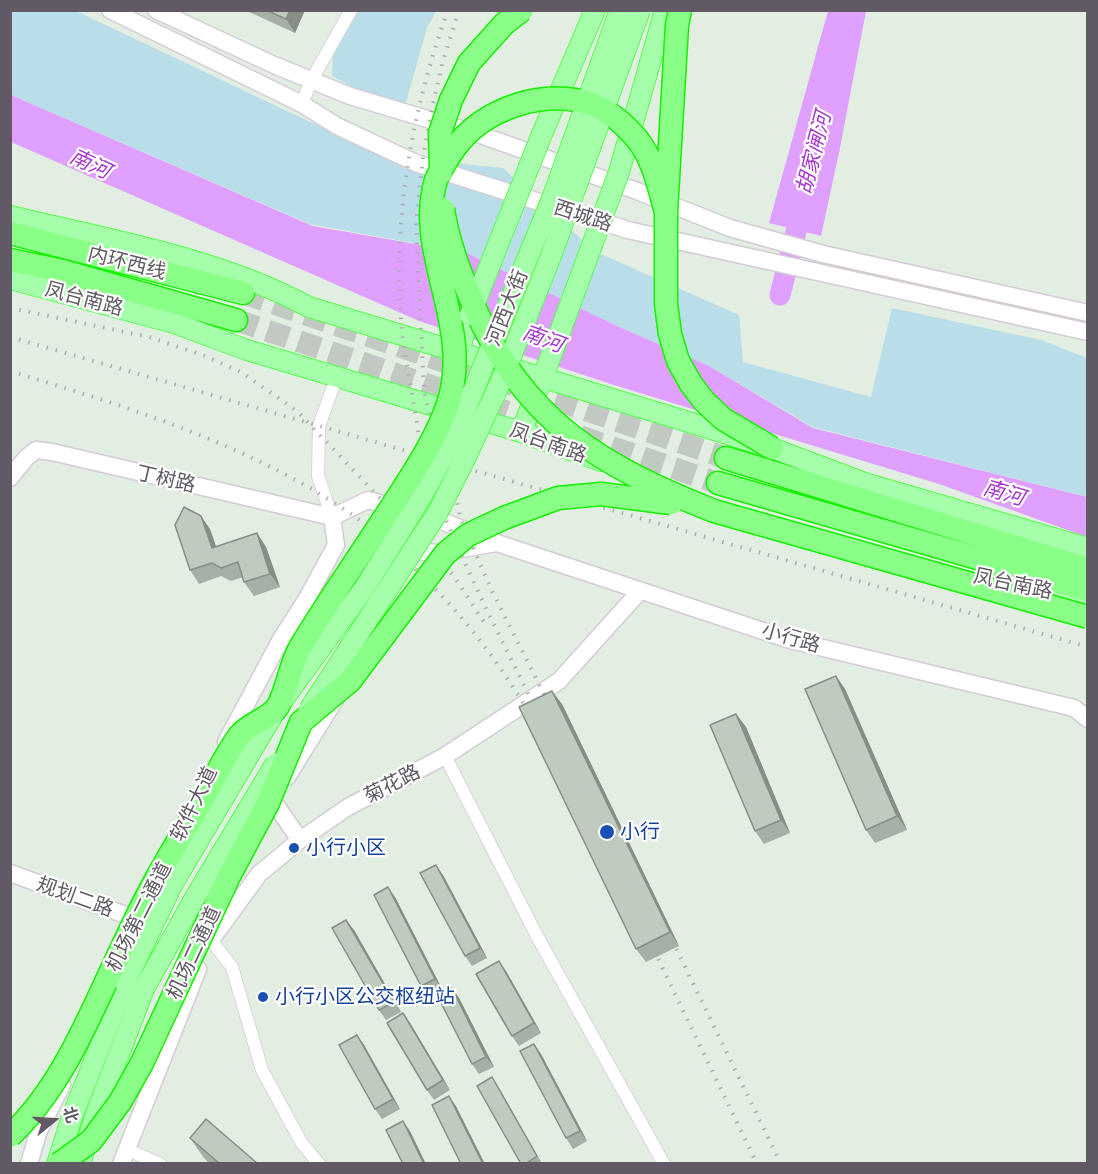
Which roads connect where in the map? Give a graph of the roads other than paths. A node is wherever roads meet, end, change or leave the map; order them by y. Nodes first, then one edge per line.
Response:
1 (110, 10) edge
2 (156, 10) edge
3 (351, 10) edge
4 (522, 10) edge
5 (595, 10) edge
6 (620, 10) edge
7 (640, 10) edge
8 (665, 10) edge
9 (680, 10) edge
10 (311, 81) junction
11 (302, 104) junction
12 (666, 213) junction
13 (10, 216) edge
14 (10, 233) edge
15 (10, 260) edge
16 (10, 279) edge
17 (243, 293) tunnel mouth
18 (1088, 313) edge
19 (236, 320) tunnel mouth
20 (1088, 332) edge
21 (459, 353) junction
22 (337, 376) junction
23 (542, 379) junction
24 (440, 408) junction
25 (521, 432) junction
26 (772, 448) junction
27 (726, 458) tunnel mouth
28 (10, 477) edge
29 (718, 483) tunnel mouth
30 (714, 512) junction
31 (332, 517) junction
32 (497, 543) junction
33 (336, 545) junction
34 (1088, 548) edge
35 (438, 553) junction
36 (1088, 569) edge
37 (363, 590) joint
38 (1088, 590) edge
39 (640, 591) junction
40 (1088, 598) edge
41 (1088, 617) edge
42 (277, 708) junction
43 (1088, 719) edge
44 (301, 722) junction
45 (445, 756) junction
46 (273, 801) junction
47 (300, 840) junction
48 (10, 873) edge
49 (139, 920) junction
50 (211, 940) junction
51 (10, 1136) edge
52 (123, 1156) edge
53 (29, 1164) edge
54 (58, 1164) edge
55 (80, 1164) edge
56 (160, 1164) edge
57 (319, 1164) edge
58 (664, 1164) edge

1 - 11 street, 西城路
2 - 10 street, 西城路
3 - 10 street
4 - 30 highway, bridge
5 - 21 main road, bridge
6 - 37 main road, 河西大街, bridge
7 - 44 main road, 河西大街, bridge
8 - 23 main road, bridge
9 - 12 highway, bridge
10 - 11 street
10 - 18 street, 西城路
11 - 20 street, 西城路
12 - 26 highway, bridge
12 - 42 highway, bridge
13 - 21 main road
14 - 17 highway, 内环西线
15 - 19 highway, 内环西线
16 - 22 main road, 凤台南路
21 - 23 main road
21 - 24 main road
22 - 24 main road, 凤台南路
22 - 31 street
23 - 25 main road
23 - 26 main road, bridge
24 - 25 main road, 凤台南路
25 - 40 main road, 凤台南路
26 - 34 main road
27 - 36 highway, 凤台南路
28 - 31 street, 丁树路
29 - 38 highway, 凤台南路
30 - 41 highway, bridge
30 - 44 highway, bridge
31 - 32 street, 小行路
31 - 33 street
32 - 35 street, 小行路
32 - 39 street, 小行路
33 - 35 street, 小行路
33 - 49 street, 软件大道
35 - 46 street
37 - 42 main road, 软件大道, bridge
39 - 43 street, 小行路
39 - 45 street, 菊花路
42 - 51 highway, 机场第二通道, bridge
42 - 54 main road, 软件大道, bridge
44 - 54 highway, 机场二通道, bridge
44 - 55 main road, bridge
45 - 47 street, 菊花路
45 - 58 street
46 - 47 street
46 - 50 street
47 - 50 street, 菊花路
48 - 49 street, 规划二路
49 - 50 street
49 - 53 street, 软件大道
50 - 52 street
50 - 57 street
52 - 56 street

